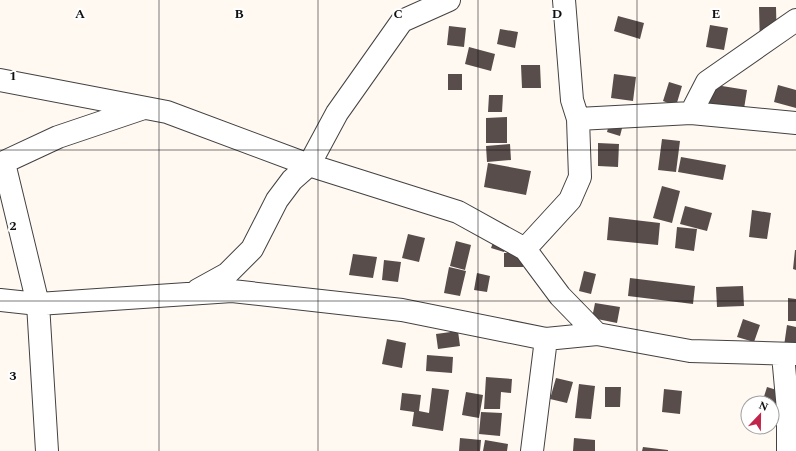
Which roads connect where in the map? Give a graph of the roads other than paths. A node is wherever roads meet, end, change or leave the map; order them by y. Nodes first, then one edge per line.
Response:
1 (449, 0) edge
2 (564, 0) edge
3 (796, 20) edge
4 (0, 80) edge
5 (145, 107) junction
6 (691, 112) junction
7 (578, 119) junction
8 (796, 123) edge
9 (2, 163) edge
10 (309, 165) junction
11 (525, 249) junction
12 (191, 294) junction
13 (0, 300) edge
14 (38, 304) junction
15 (597, 334) junction
16 (546, 339) junction
17 (790, 354) edge
18 (47, 451) edge
19 (532, 451) edge
20 (788, 451) edge

1 - 10 street
2 - 7 street
3 - 6 street
4 - 5 street
5 - 9 street
5 - 10 street
6 - 7 street
6 - 8 street
7 - 11 street
9 - 14 street
10 - 11 street
10 - 12 street
11 - 15 street
12 - 14 street
12 - 16 street
13 - 14 street
14 - 18 street
15 - 16 street
15 - 17 street
16 - 19 street
17 - 20 street

